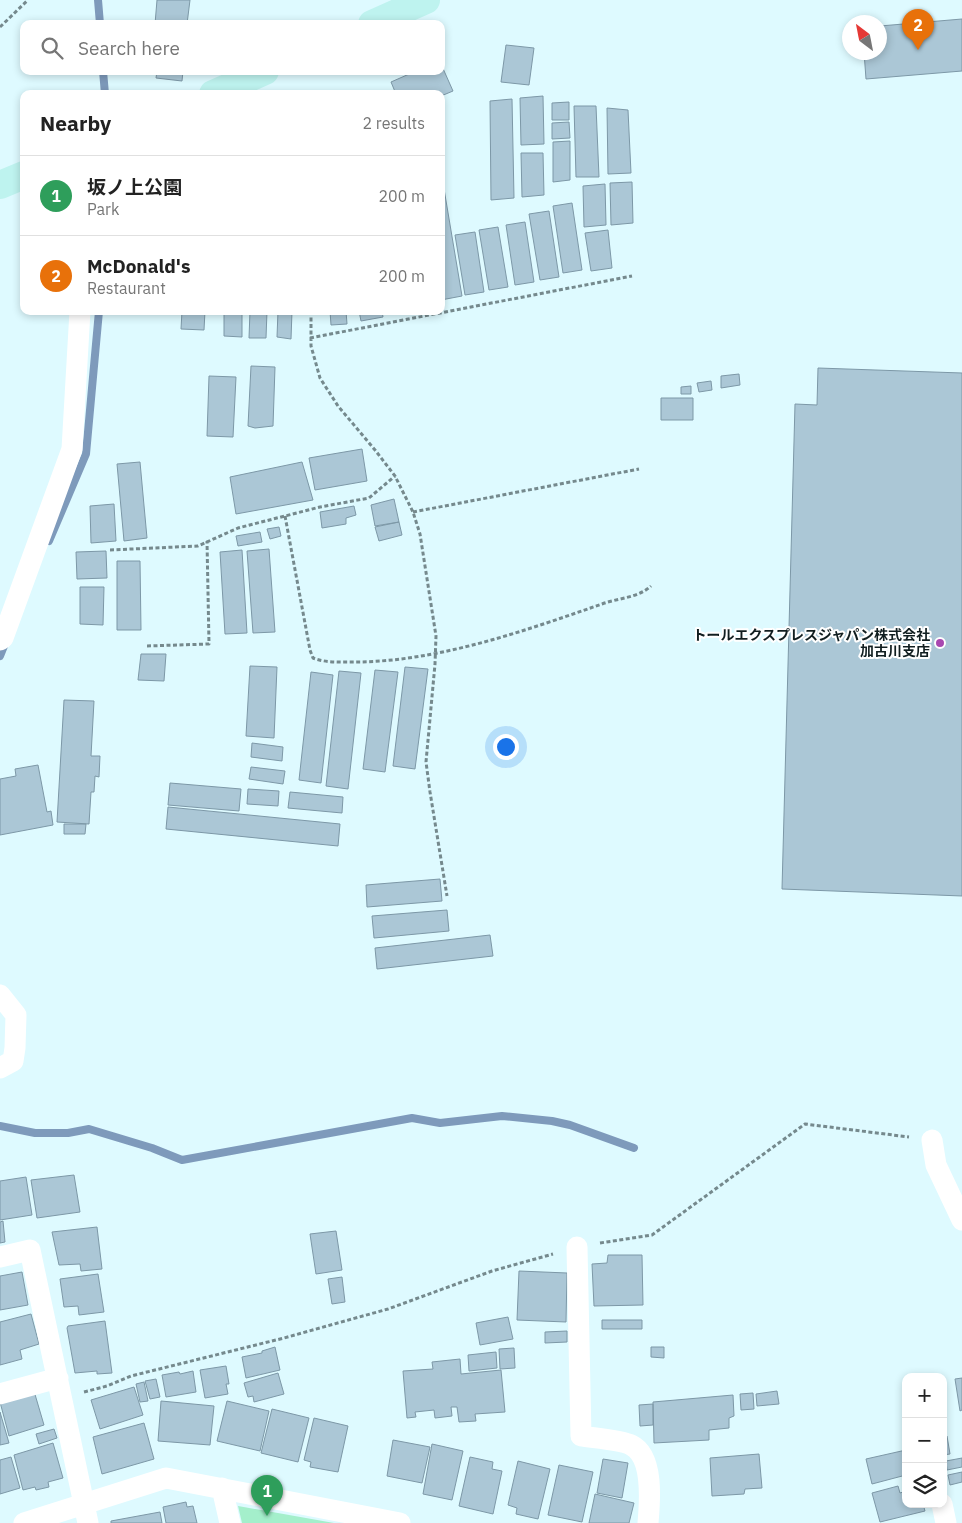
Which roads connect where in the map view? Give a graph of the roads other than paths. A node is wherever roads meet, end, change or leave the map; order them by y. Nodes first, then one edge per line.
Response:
1 (426, 0) edge
2 (381, 20) edge
3 (256, 75) edge
4 (221, 90) edge
5 (20, 177) edge
6 (0, 185) edge
7 (80, 315) edge
8 (0, 640) edge
9 (0, 995) edge
10 (0, 1068) edge
11 (932, 1140) road end
12 (962, 1220) edge
13 (577, 1247) road end
14 (0, 1257) edge
15 (60, 1388) junction
16 (0, 1394) edge
17 (222, 1488) junction
18 (943, 1508) edge
19 (86, 1514) edge
20 (361, 1520) edge
21 (24, 1523) edge
22 (230, 1523) edge
23 (400, 1523) edge
24 (648, 1523) edge
25 (946, 1523) edge

1 - 2 main road
3 - 4 main road
5 - 6 main road
7 - 8 street
9 - 10 street
11 - 12 street
13 - 24 street
14 - 15 street
15 - 16 street
15 - 19 street
17 - 19 street
17 - 20 street
17 - 22 street
18 - 25 street
19 - 21 street
20 - 23 street

